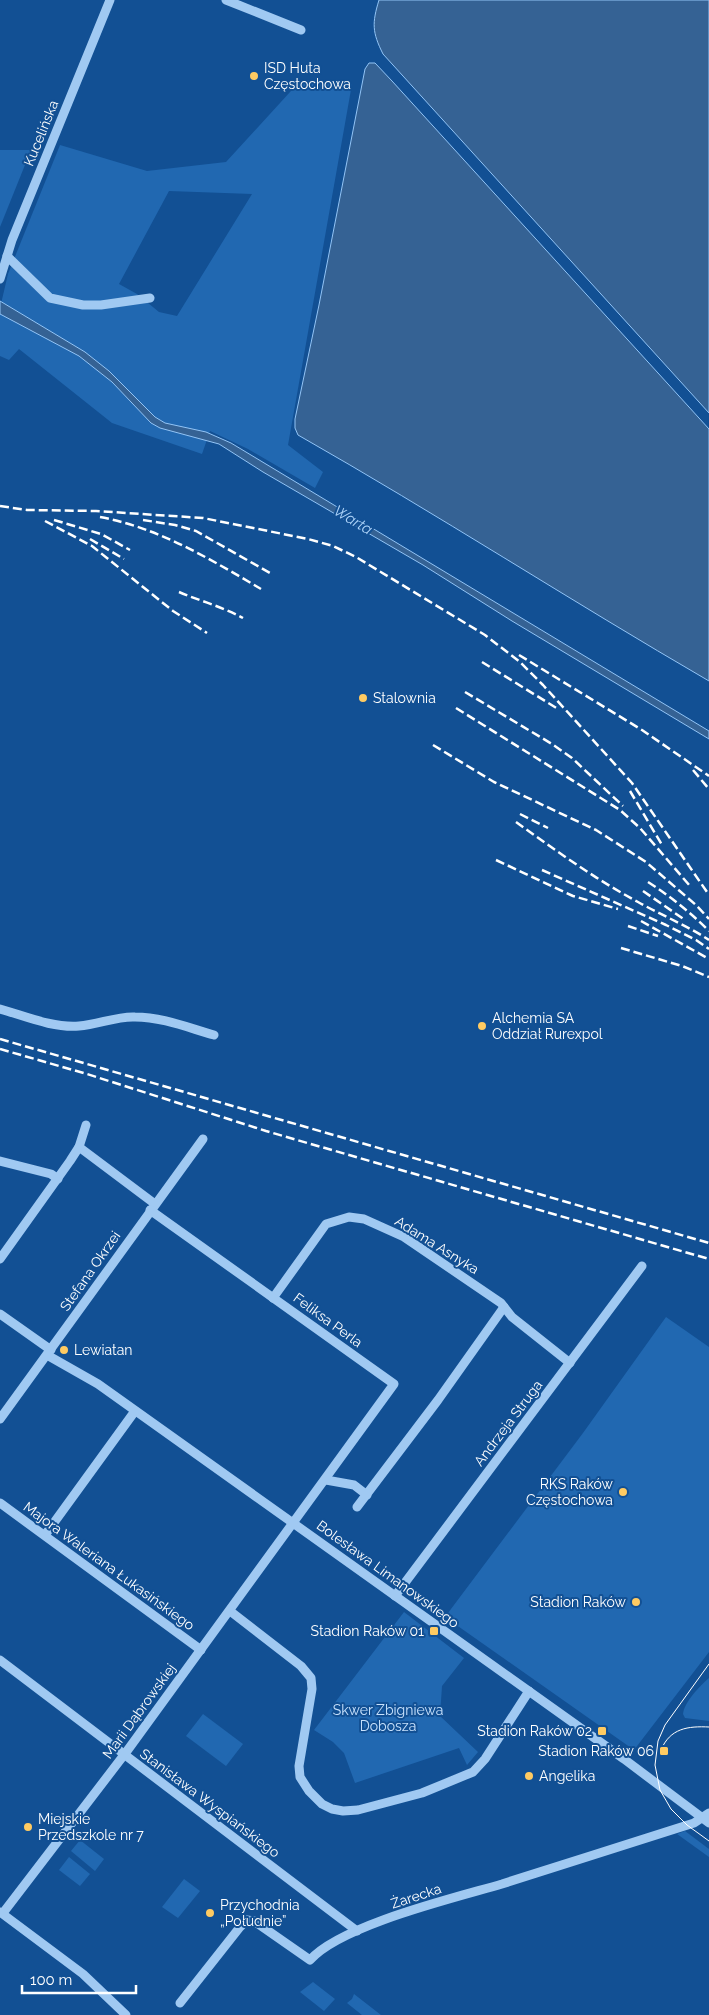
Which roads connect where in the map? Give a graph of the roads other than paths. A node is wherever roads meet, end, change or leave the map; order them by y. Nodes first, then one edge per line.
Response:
1 (110, 0) edge
2 (226, 0) edge
3 (301, 30) dead end
4 (7, 256) junction
5 (0, 278) edge
6 (150, 298) dead end
7 (0, 1009) edge
8 (214, 1035) dead end
9 (86, 1125) dead end
10 (203, 1139) dead end
11 (78, 1148) junction
12 (0, 1161) edge
13 (58, 1178) junction
14 (153, 1207) junction
15 (0, 1260) edge
16 (642, 1266) dead end
17 (273, 1298) junction
18 (504, 1307) junction
19 (0, 1314) edge
20 (49, 1352) junction
21 (570, 1363) junction
22 (135, 1411) junction
23 (0, 1419) edge
24 (326, 1480) junction
25 (367, 1494) junction
26 (0, 1503) edge
27 (357, 1507) dead end
28 (294, 1524) junction
29 (45, 1535) junction
30 (395, 1596) junction
31 (230, 1611) junction
32 (201, 1650) junction
33 (0, 1660) edge
34 (529, 1691) junction
35 (124, 1755) junction
36 (707, 1818) edge
37 (1, 1912) edge
38 (357, 1931) junction
39 (180, 2003) dead end
40 (126, 2015) edge

1 - 4 street, Kucelińska
2 - 3 street
4 - 5 street, Kucelińska
4 - 6 street
7 - 8 street
9 - 11 street
10 - 14 street, Stefana Okrzei
11 - 13 street
11 - 14 street, Feliksa Perla
12 - 13 street
13 - 15 street
14 - 17 street, Feliksa Perla
14 - 20 street, Stefana Okrzei
16 - 21 street, Andrzeja Struga
17 - 18 street, Adama Asnyka
17 - 24 street, Feliksa Perla
18 - 21 street, Adama Asnyka
18 - 25 street
19 - 20 street, Bolesława Limanowskiego
20 - 22 street, Bolesława Limanowskiego
20 - 23 street, Stefana Okrzei
21 - 30 street, Andrzeja Struga
22 - 28 street, Bolesława Limanowskiego
22 - 29 street
24 - 25 street
24 - 28 street, Feliksa Perla
25 - 27 street
26 - 29 street, Majora Waleriana Łukasińskiego
28 - 30 street, Bolesława Limanowskiego
28 - 31 street, Marii Dąbrowskiej
29 - 32 street, Majora Waleriana Łukasińskiego
30 - 34 street, Bolesława Limanowskiego
31 - 32 street, Marii Dąbrowskiej
31 - 34 street
32 - 35 street, Marii Dąbrowskiej
33 - 35 street, Stanisława Wyspiańskiego
34 - 36 street, Bolesława Limanowskiego
35 - 37 street, Marii Dąbrowskiej
35 - 38 street, Stanisława Wyspiańskiego
36 - 38 street, Żarecka
37 - 40 street
38 - 39 street, Żarecka

